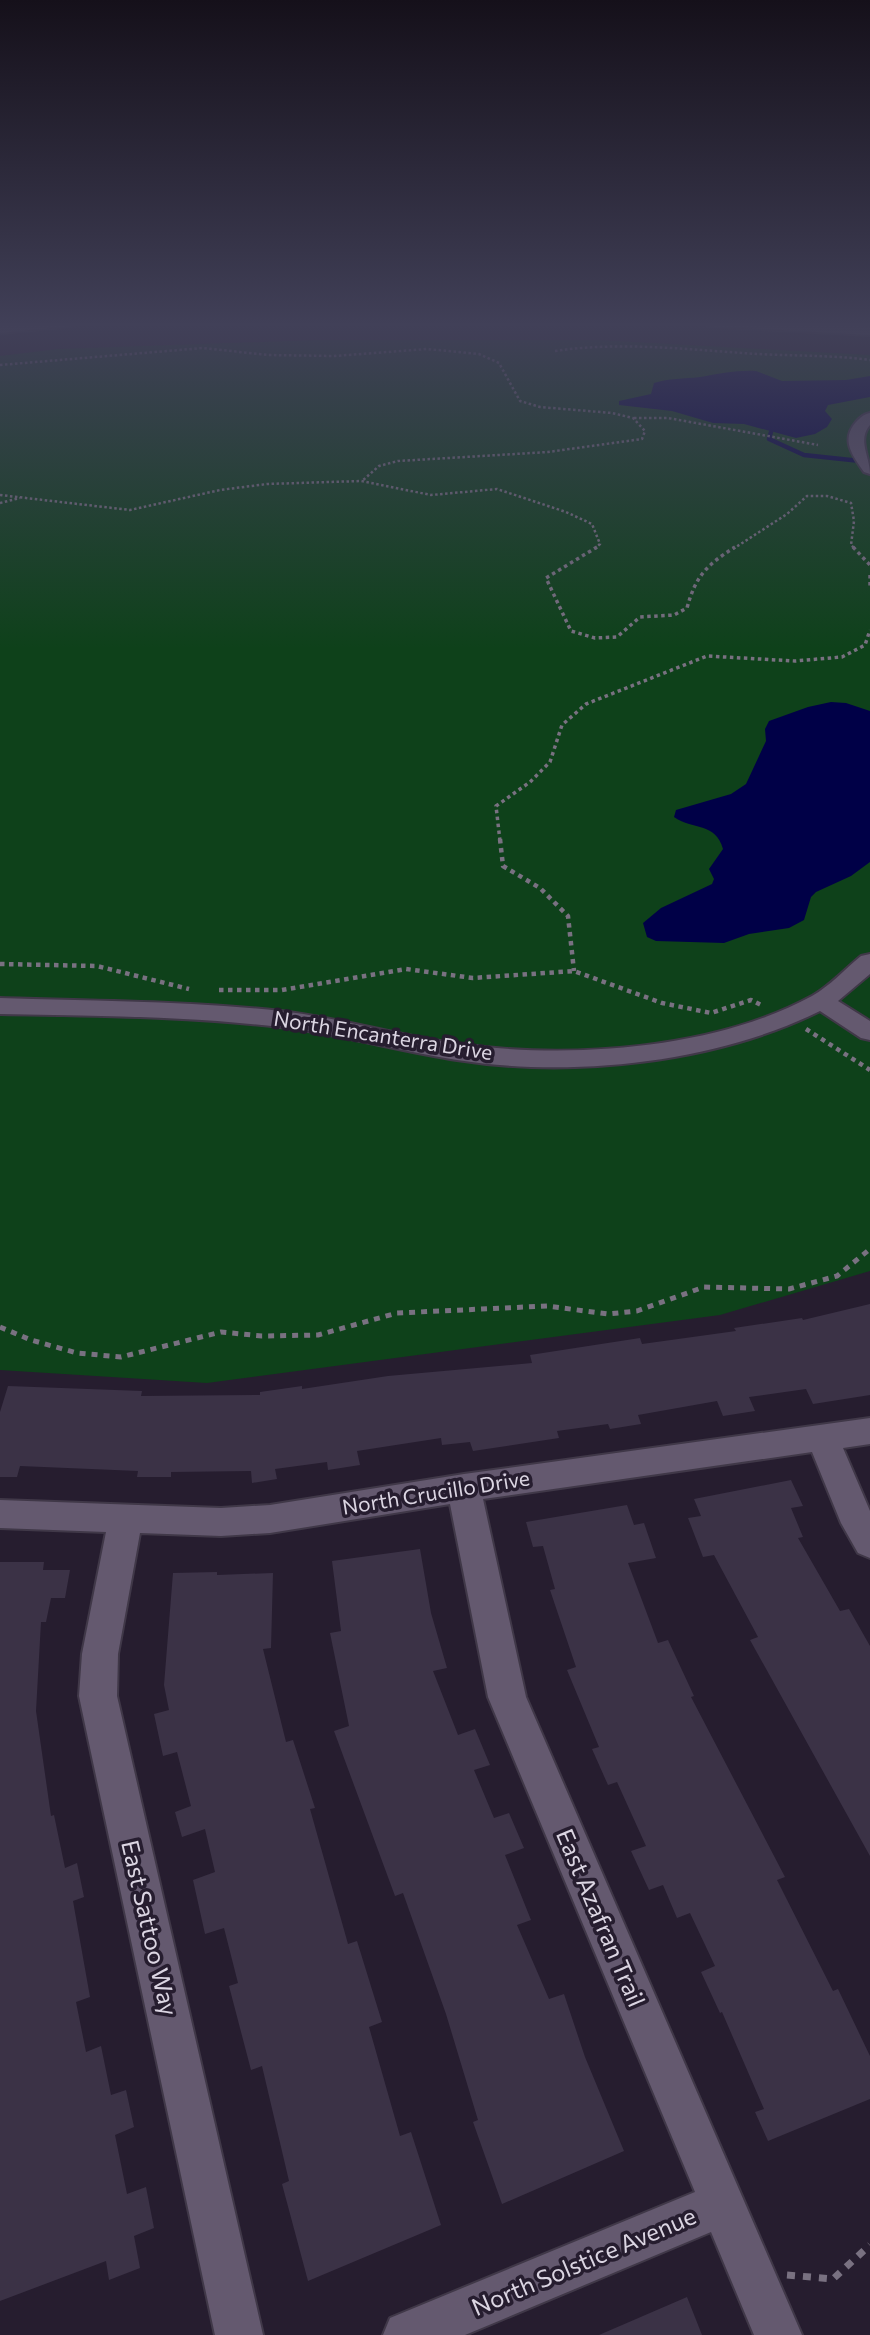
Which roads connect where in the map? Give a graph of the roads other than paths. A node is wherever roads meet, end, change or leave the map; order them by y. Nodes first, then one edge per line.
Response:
1 (856, 431) edge
2 (870, 469) edge
3 (870, 961) edge
4 (821, 1001) junction
5 (0, 1006) edge
6 (870, 1032) edge
7 (870, 1431) edge
8 (822, 1439) junction
9 (464, 1488) junction
10 (0, 1514) edge
11 (126, 1519) junction
12 (870, 1543) edge
13 (722, 2204) junction
14 (239, 2335) edge
15 (407, 2335) edge
16 (778, 2335) edge

1 - 2 street
3 - 4 street, North Encanterra Drive
4 - 5 street, North Encanterra Drive
4 - 6 street
7 - 8 street, North Crucillo Drive
8 - 9 street, North Crucillo Drive
8 - 12 street
9 - 11 street, North Crucillo Drive
9 - 13 street, East Azafran Trail
10 - 11 street, North Crucillo Drive
11 - 14 street, East Sattoo Way
13 - 15 street, North Solstice Avenue
13 - 16 street, East Azafran Trail

